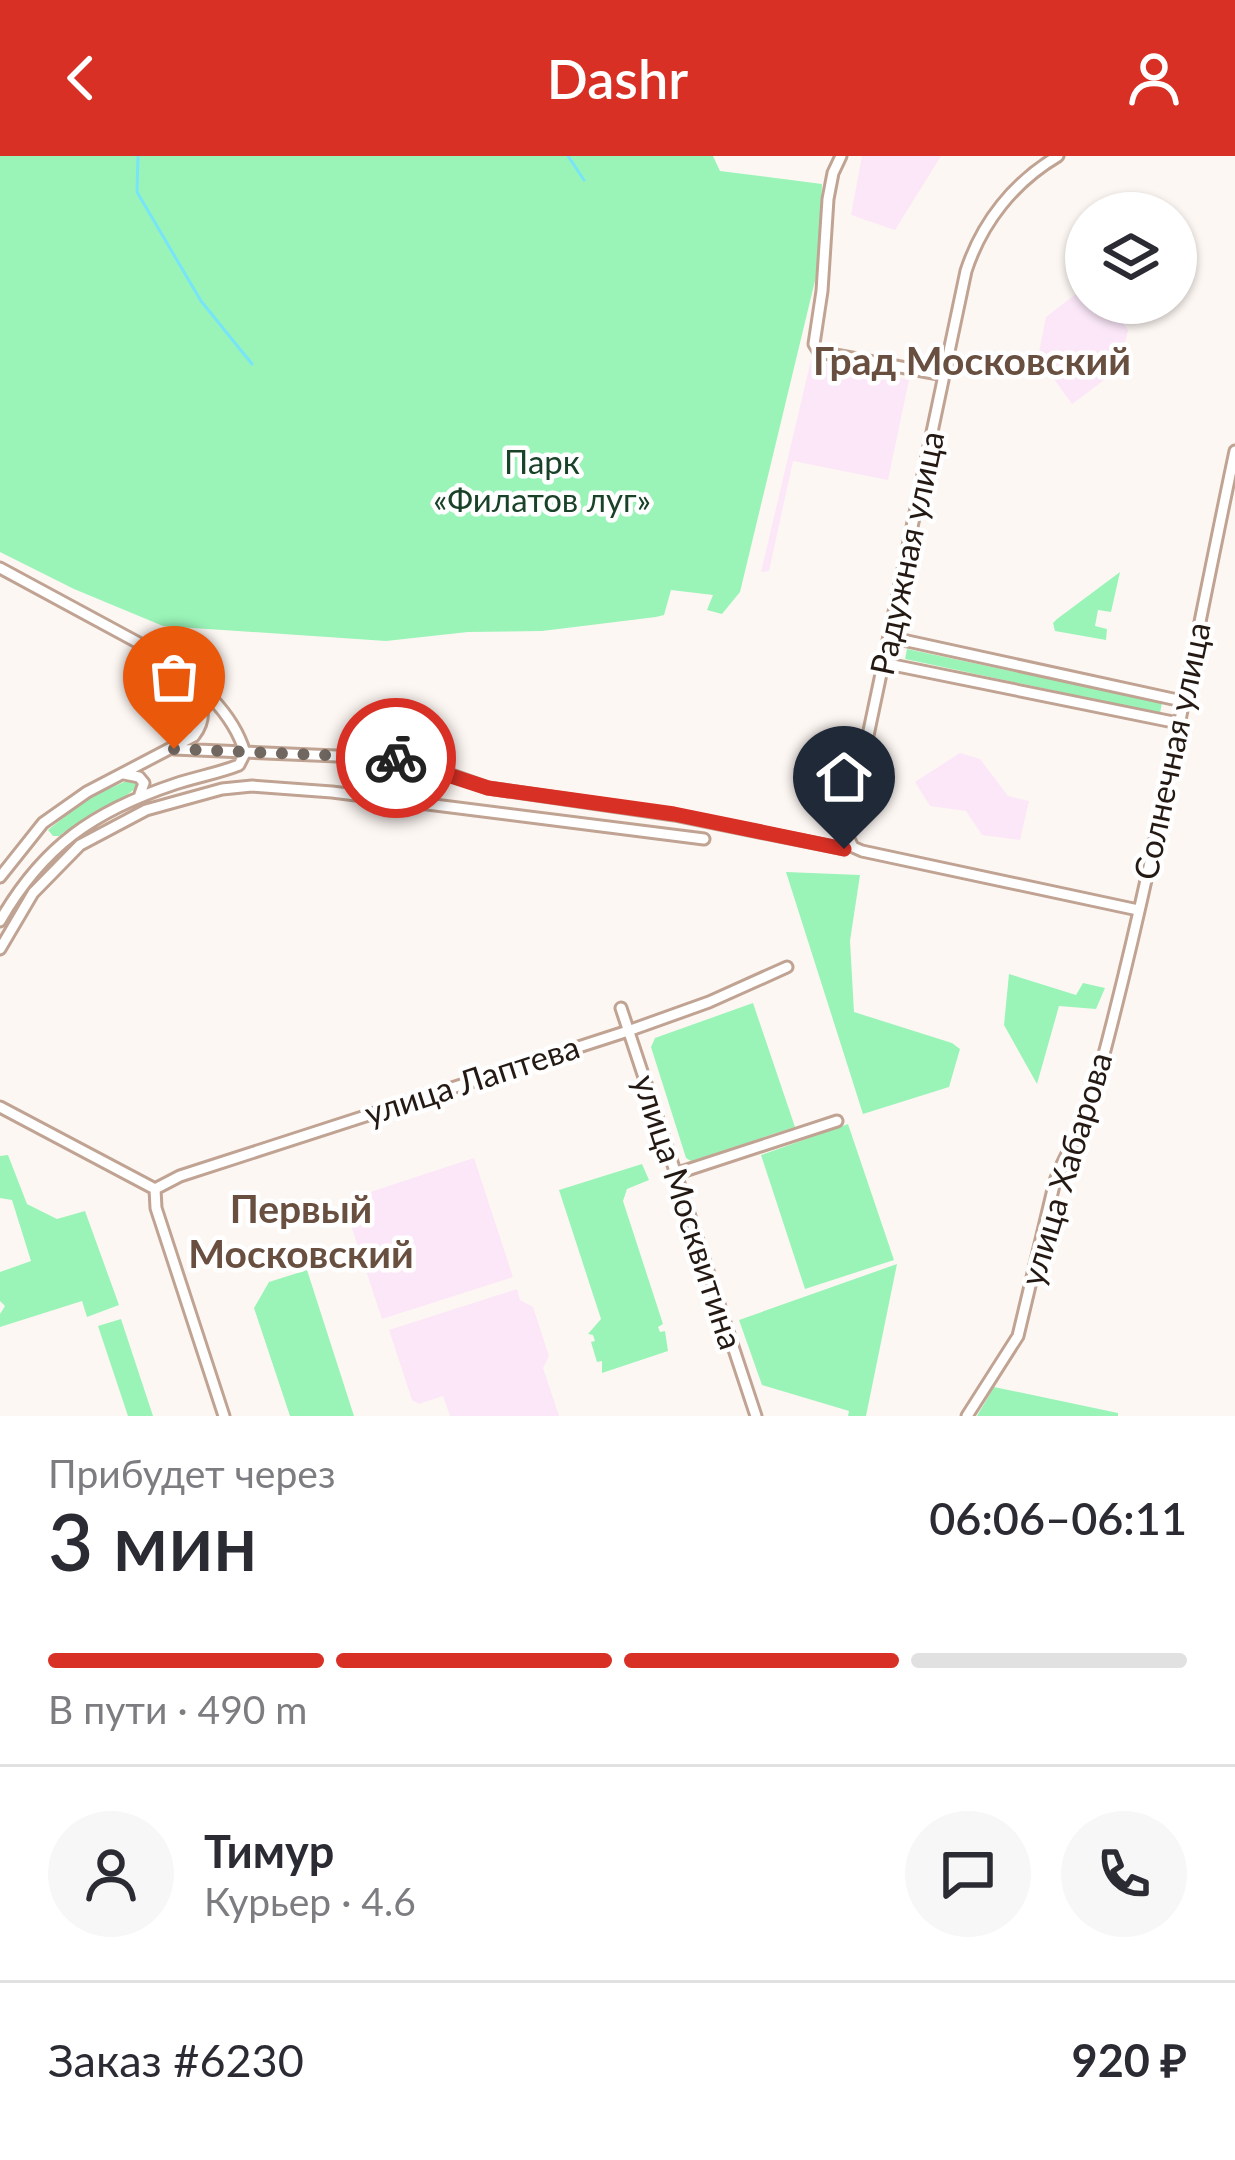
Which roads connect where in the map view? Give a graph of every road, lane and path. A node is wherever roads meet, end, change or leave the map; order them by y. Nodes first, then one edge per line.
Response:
1 (841, 156) edge
2 (1058, 156) edge
3 (944, 375) junction
4 (1235, 451) edge
5 (0, 568) edge
6 (889, 637) junction
7 (884, 663) junction
8 (181, 670) junction
9 (1182, 701) junction
10 (1178, 723) junction
11 (174, 749) junction
12 (407, 759) junction
13 (124, 774) junction
14 (136, 799) junction
15 (395, 802) junction
16 (43, 824) junction
17 (704, 839) dead end
18 (62, 841) junction
19 (24, 844) junction
20 (847, 846) junction
21 (40, 862) junction
22 (0, 877) edge
23 (1138, 910) junction
24 (2, 916) edge
25 (2, 946) edge
26 (787, 967) dead end
27 (621, 1008) dead end
28 (628, 1030) junction
29 (0, 1107) edge
30 (837, 1121) dead end
31 (675, 1174) junction
32 (155, 1189) junction
33 (224, 1416) edge
34 (756, 1416) edge
35 (967, 1416) edge

1 - 3 street
2 - 3 street, Радужная улица
3 - 6 street, Радужная улица
4 - 9 street, Солнечная улица
5 - 8 street
6 - 7 street, Радужная улица
6 - 9 street
7 - 10 street
7 - 20 street, Радужная улица
8 - 11 street
8 - 14 street
9 - 10 street, Солнечная улица
10 - 23 street, Солнечная улица
11 - 12 street
11 - 13 street
12 - 15 street
12 - 20 street
13 - 14 street
13 - 16 street
14 - 18 street
15 - 17 street
15 - 25 street
16 - 18 street
16 - 19 street
18 - 21 street
19 - 21 street
19 - 22 street
20 - 23 street
21 - 24 street
23 - 35 street, улица Хабарова
24 - 25 street
26 - 28 street, улица Лаптева
27 - 28 street, улица Москвитина
28 - 31 street, улица Москвитина
28 - 32 street, улица Лаптева
29 - 32 street
30 - 31 street
31 - 34 street, улица Москвитина
32 - 33 street

